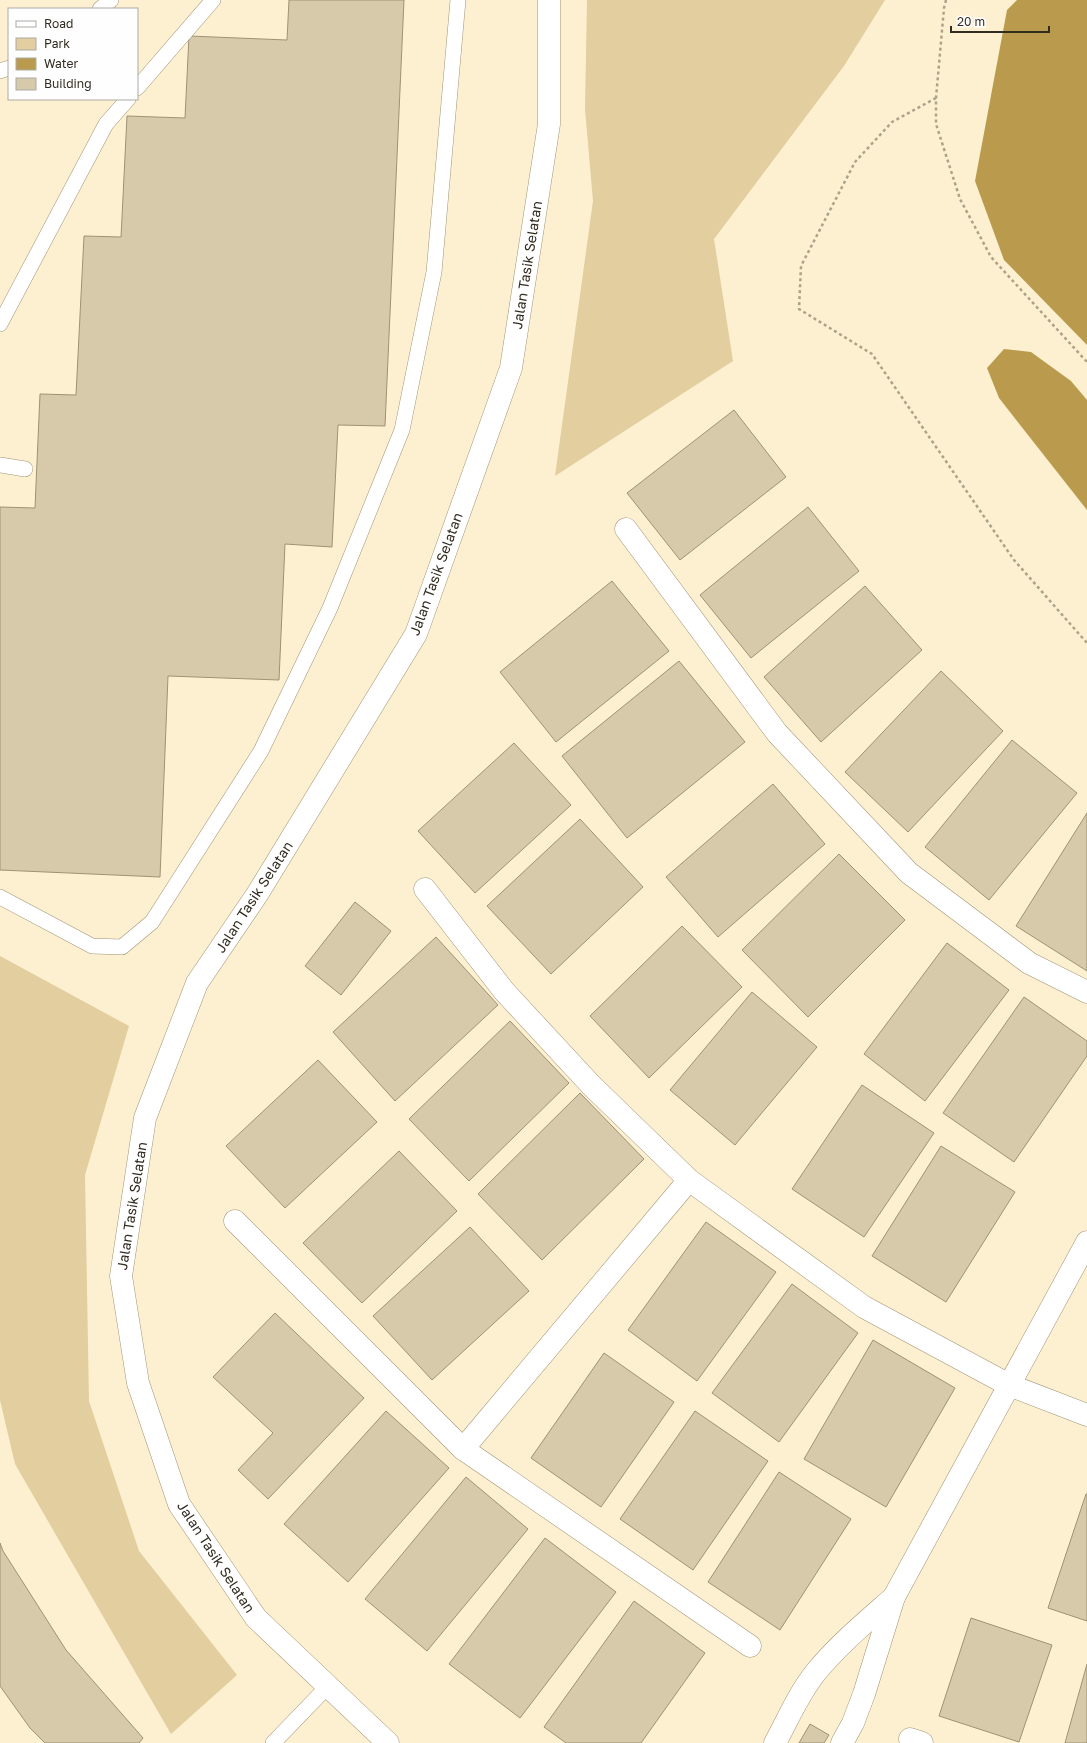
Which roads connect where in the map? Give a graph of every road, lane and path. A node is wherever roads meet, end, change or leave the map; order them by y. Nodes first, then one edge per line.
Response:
1 (111, 0) edge
2 (213, 0) edge
3 (458, 0) edge
4 (549, 0) edge
5 (946, 0) edge
6 (101, 8) edge
7 (138, 87) edge
8 (936, 98) junction
9 (127, 100) edge
10 (0, 324) edge
11 (1087, 362) edge
12 (0, 465) edge
13 (25, 469) dead end
14 (626, 529) dead end
15 (1087, 643) edge
16 (425, 889) dead end
17 (0, 897) edge
18 (1087, 992) edge
19 (689, 1180) junction
20 (235, 1222) dead end
21 (1087, 1242) edge
22 (1009, 1385) junction
23 (1087, 1415) edge
24 (463, 1449) junction
25 (894, 1597) junction
26 (750, 1646) dead end
27 (328, 1686) junction
28 (273, 1743) edge
29 (388, 1743) edge
30 (775, 1743) edge
31 (842, 1743) edge

1 - 6 lane
2 - 7 lane
3 - 17 lane
4 - 27 street, Jalan Tasik Selatan
5 - 8 path
8 - 11 path
8 - 15 path
9 - 10 lane
12 - 13 lane
14 - 18 street
16 - 19 street
19 - 22 street
19 - 24 street
20 - 24 street
21 - 22 street
22 - 23 street
22 - 25 street
24 - 26 street
25 - 30 street
25 - 31 street
27 - 28 lane
27 - 29 street, Jalan Tasik Selatan

